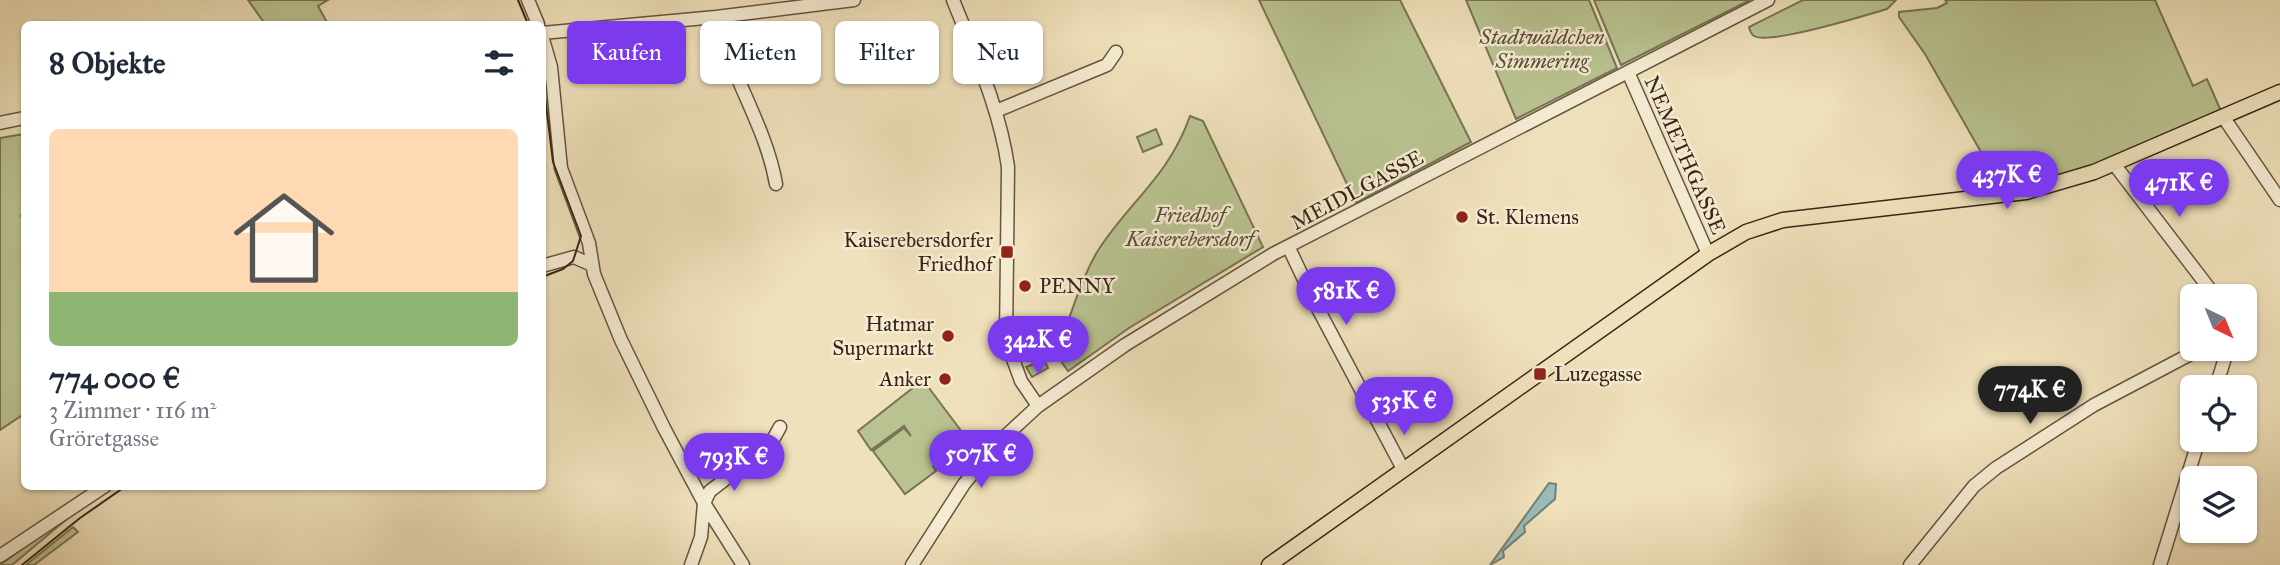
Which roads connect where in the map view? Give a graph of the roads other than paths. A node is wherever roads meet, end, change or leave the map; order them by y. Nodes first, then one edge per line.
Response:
1 (528, 0) edge
2 (854, 0) edge
3 (953, 0) edge
4 (1768, 0) edge
5 (813, 3) edge
6 (716, 17) junction
7 (537, 21) edge
8 (546, 35) edge
9 (546, 49) edge
10 (1116, 52) dead end
11 (1628, 72) junction
12 (2280, 92) edge
13 (996, 111) junction
14 (2224, 118) junction
15 (21, 119) edge
16 (556, 120) junction
17 (0, 123) edge
18 (546, 124) edge
19 (2114, 164) junction
20 (776, 184) dead end
21 (2280, 200) edge
22 (1289, 248) junction
23 (1708, 254) junction
24 (546, 265) edge
25 (592, 265) junction
26 (2206, 284) edge
27 (2180, 360) edge
28 (1038, 406) junction
29 (780, 427) dead end
30 (2195, 452) edge
31 (1403, 470) junction
32 (99, 490) edge
33 (704, 503) junction
34 (0, 556) edge
35 (691, 565) edge
36 (743, 565) edge
37 (912, 565) edge
38 (1269, 565) edge
39 (1910, 565) edge
40 (2160, 565) edge

1 - 7 street
2 - 5 street
3 - 13 street
4 - 11 street, MEIDLGASSE
5 - 6 street
6 - 8 street
6 - 20 street
9 - 16 street
10 - 13 street
11 - 22 street, MEIDLGASSE
11 - 23 street, NEMETHGASSE
12 - 14 main road
13 - 28 street
14 - 19 main road
14 - 21 street
15 - 17 street
16 - 18 street
16 - 25 street
19 - 23 main road
19 - 26 street
22 - 28 street, MEIDLGASSE
22 - 31 street
23 - 31 main road
24 - 25 street
25 - 33 street
27 - 39 street
28 - 37 street, MEIDLGASSE
29 - 33 street
30 - 40 street
31 - 38 main road
32 - 34 street
33 - 35 street
33 - 36 street

